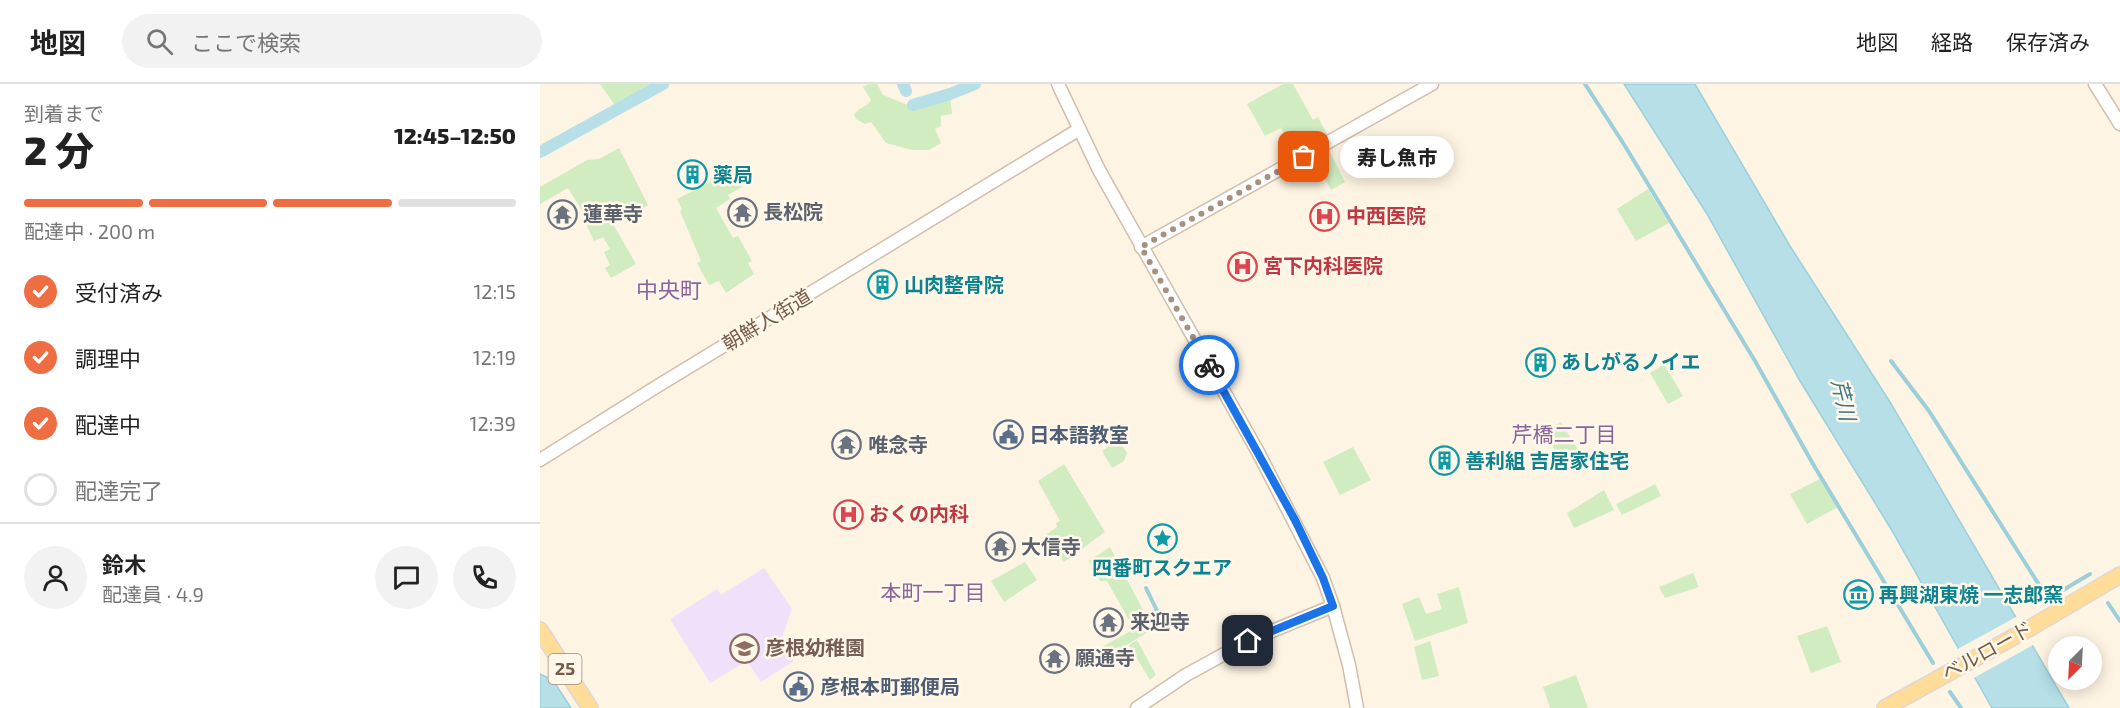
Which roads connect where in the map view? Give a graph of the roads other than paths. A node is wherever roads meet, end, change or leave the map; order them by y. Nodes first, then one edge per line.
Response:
1 (1058, 84) edge
2 (1432, 84) edge
3 (2095, 84) edge
4 (2120, 124) edge
5 (1078, 130) junction
6 (1141, 247) junction
7 (540, 460) edge
8 (2120, 575) edge
9 (1333, 606) junction
10 (540, 630) edge
11 (590, 708) edge
12 (1137, 708) edge
13 (1357, 708) edge
14 (1885, 708) edge

1 - 5 street
2 - 6 street
3 - 4 street
5 - 6 street
5 - 7 street, 朝鮮人街道
6 - 9 street
8 - 14 main road, ベルロード
9 - 12 street
9 - 13 street
10 - 11 main road, 25

